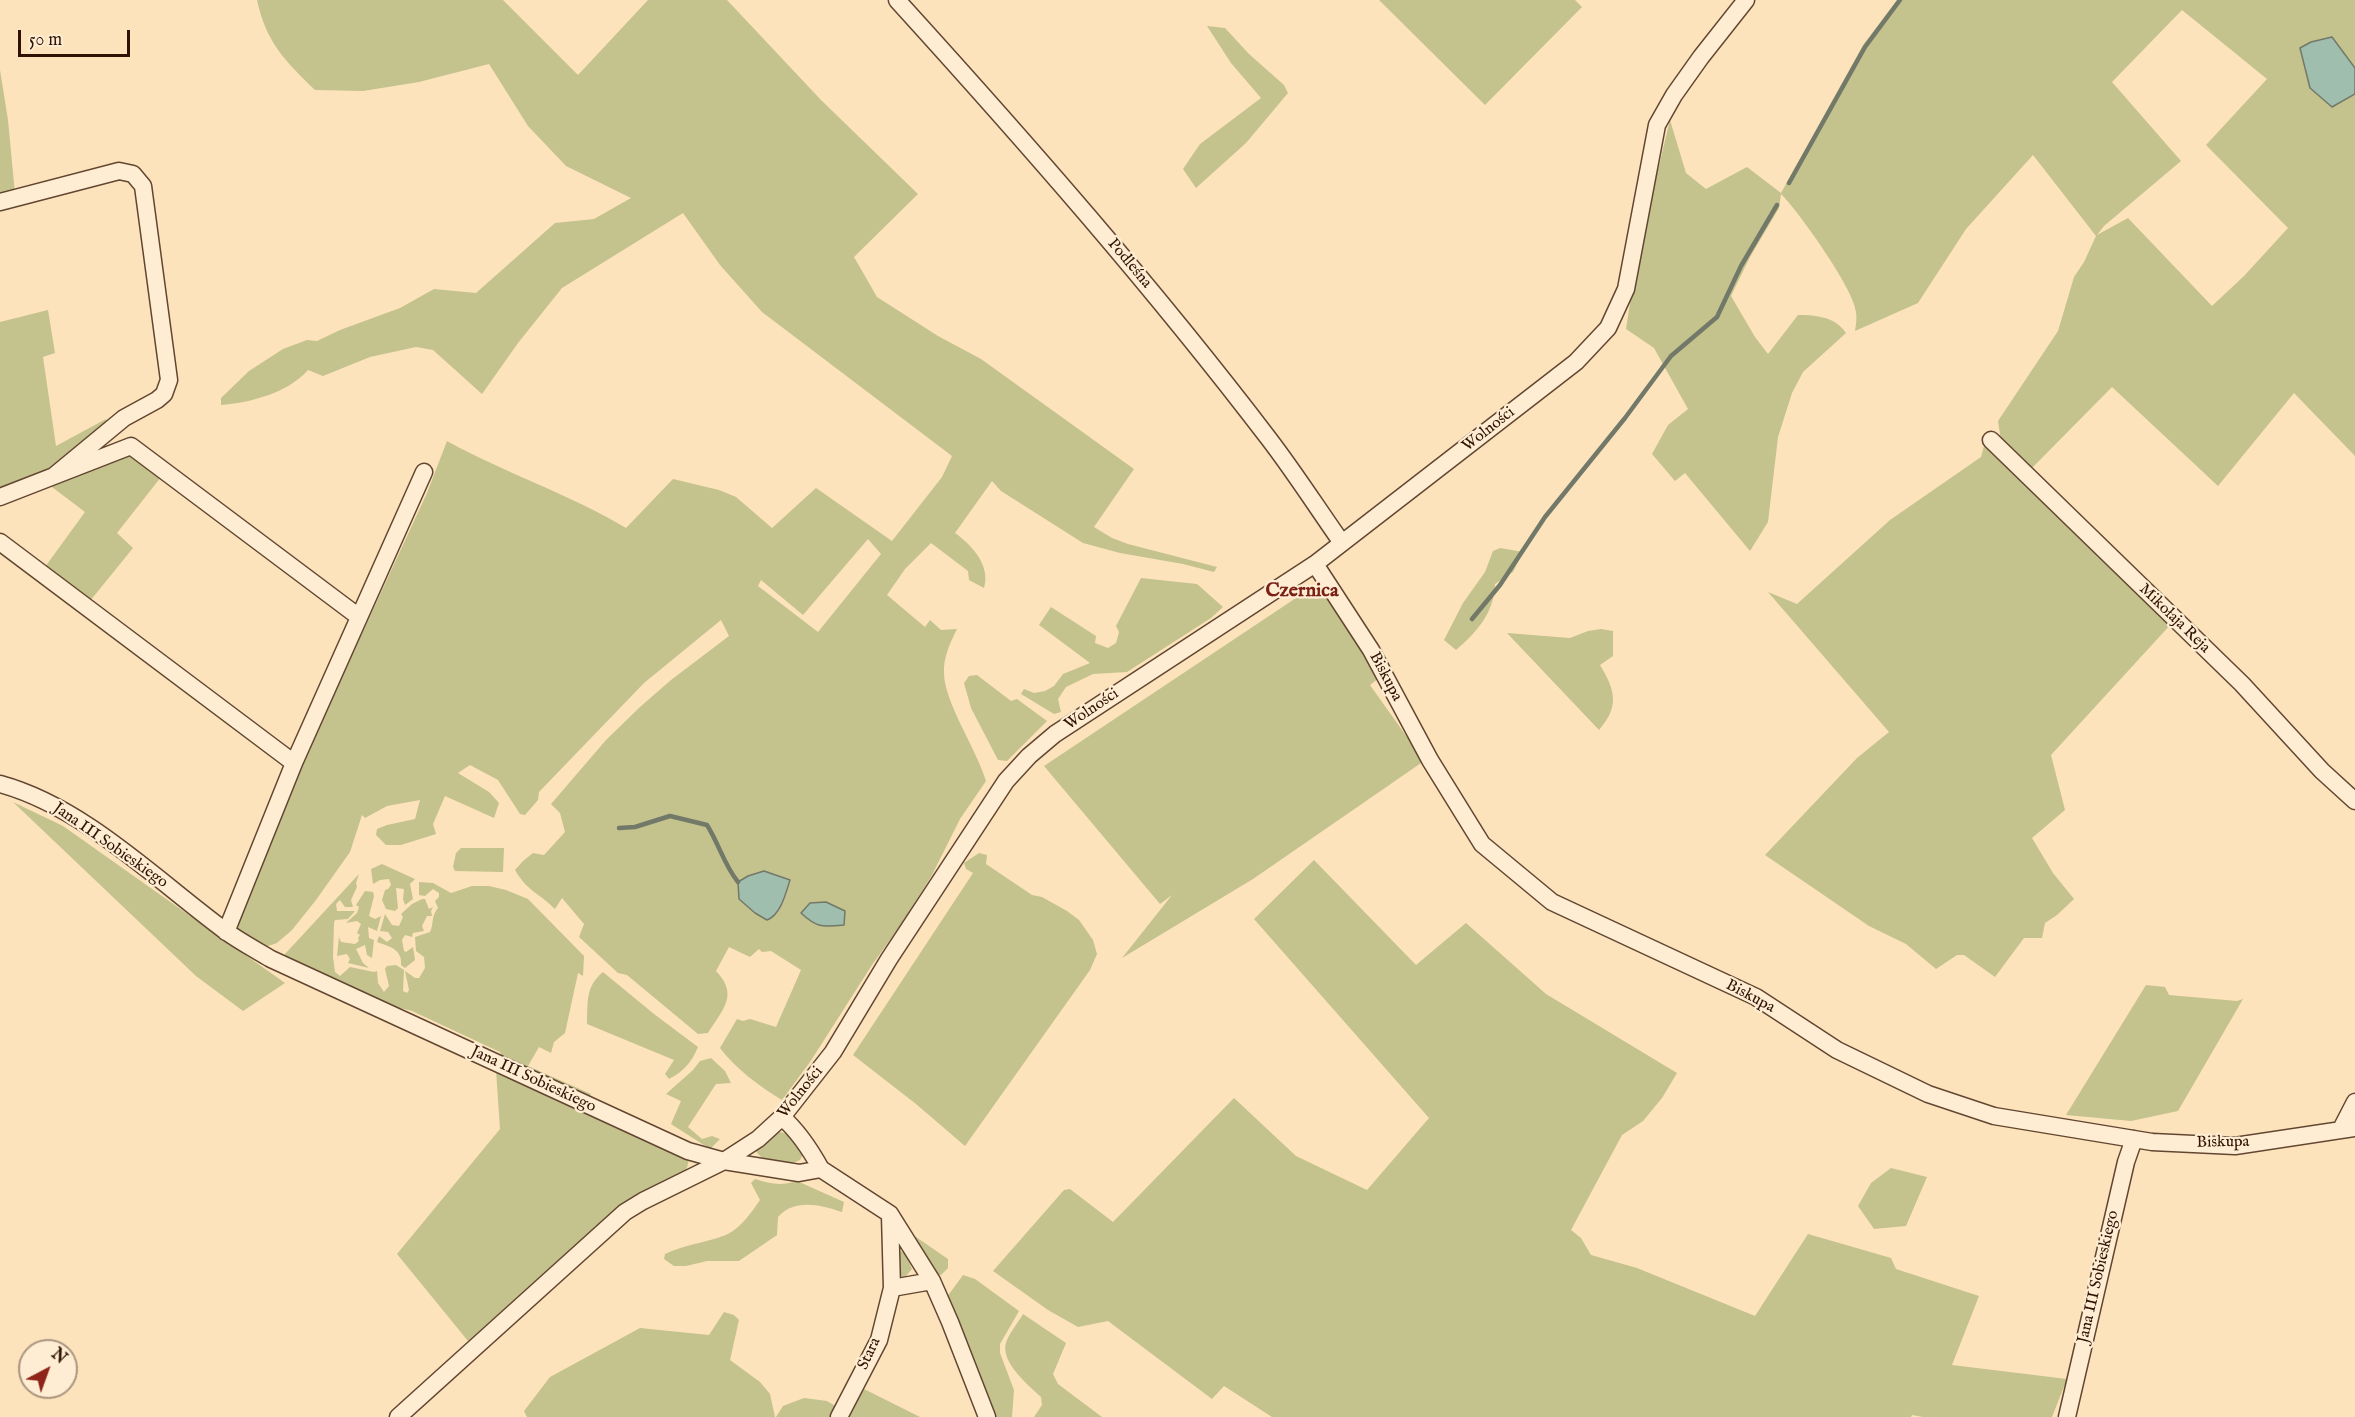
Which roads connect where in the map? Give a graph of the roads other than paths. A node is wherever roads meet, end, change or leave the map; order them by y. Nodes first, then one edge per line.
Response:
1 (897, 0) edge
2 (1746, 0) edge
3 (0, 202) edge
4 (124, 418) junction
5 (1991, 440) dead end
6 (131, 446) junction
7 (424, 472) dead end
8 (55, 475) junction
9 (0, 497) edge
10 (0, 542) edge
11 (1342, 543) junction
12 (1315, 564) junction
13 (359, 617) junction
14 (294, 763) junction
15 (0, 784) edge
16 (2355, 801) edge
17 (226, 932) junction
18 (2355, 1102) edge
19 (783, 1117) junction
20 (2348, 1129) edge
21 (2134, 1139) junction
22 (724, 1161) junction
23 (821, 1169) junction
24 (890, 1214) junction
25 (932, 1281) junction
26 (892, 1288) junction
27 (398, 1417) edge
28 (839, 1417) edge
29 (987, 1417) edge
30 (2067, 1417) edge

1 - 11 street, Podleśna
2 - 11 street, Wolności
3 - 4 street
4 - 6 street
4 - 8 street
5 - 16 street, Mikołaja Reja
6 - 8 street
6 - 13 street
7 - 13 street
8 - 9 street
10 - 14 street
11 - 12 street, Wolności
12 - 19 street, Wolności
12 - 21 street, Biskupa
13 - 14 street
14 - 17 street
15 - 17 street, Jana III Sobieskiego
17 - 22 street, Jana III Sobieskiego
18 - 20 street
19 - 22 street, Wolności
19 - 23 street
20 - 21 street, Biskupa
21 - 30 street, Jana III Sobieskiego
22 - 23 street, Jana III Sobieskiego
22 - 27 street, Wolności
23 - 24 street
24 - 25 street
24 - 26 street, Stara
25 - 26 street
25 - 29 street
26 - 28 street, Stara

